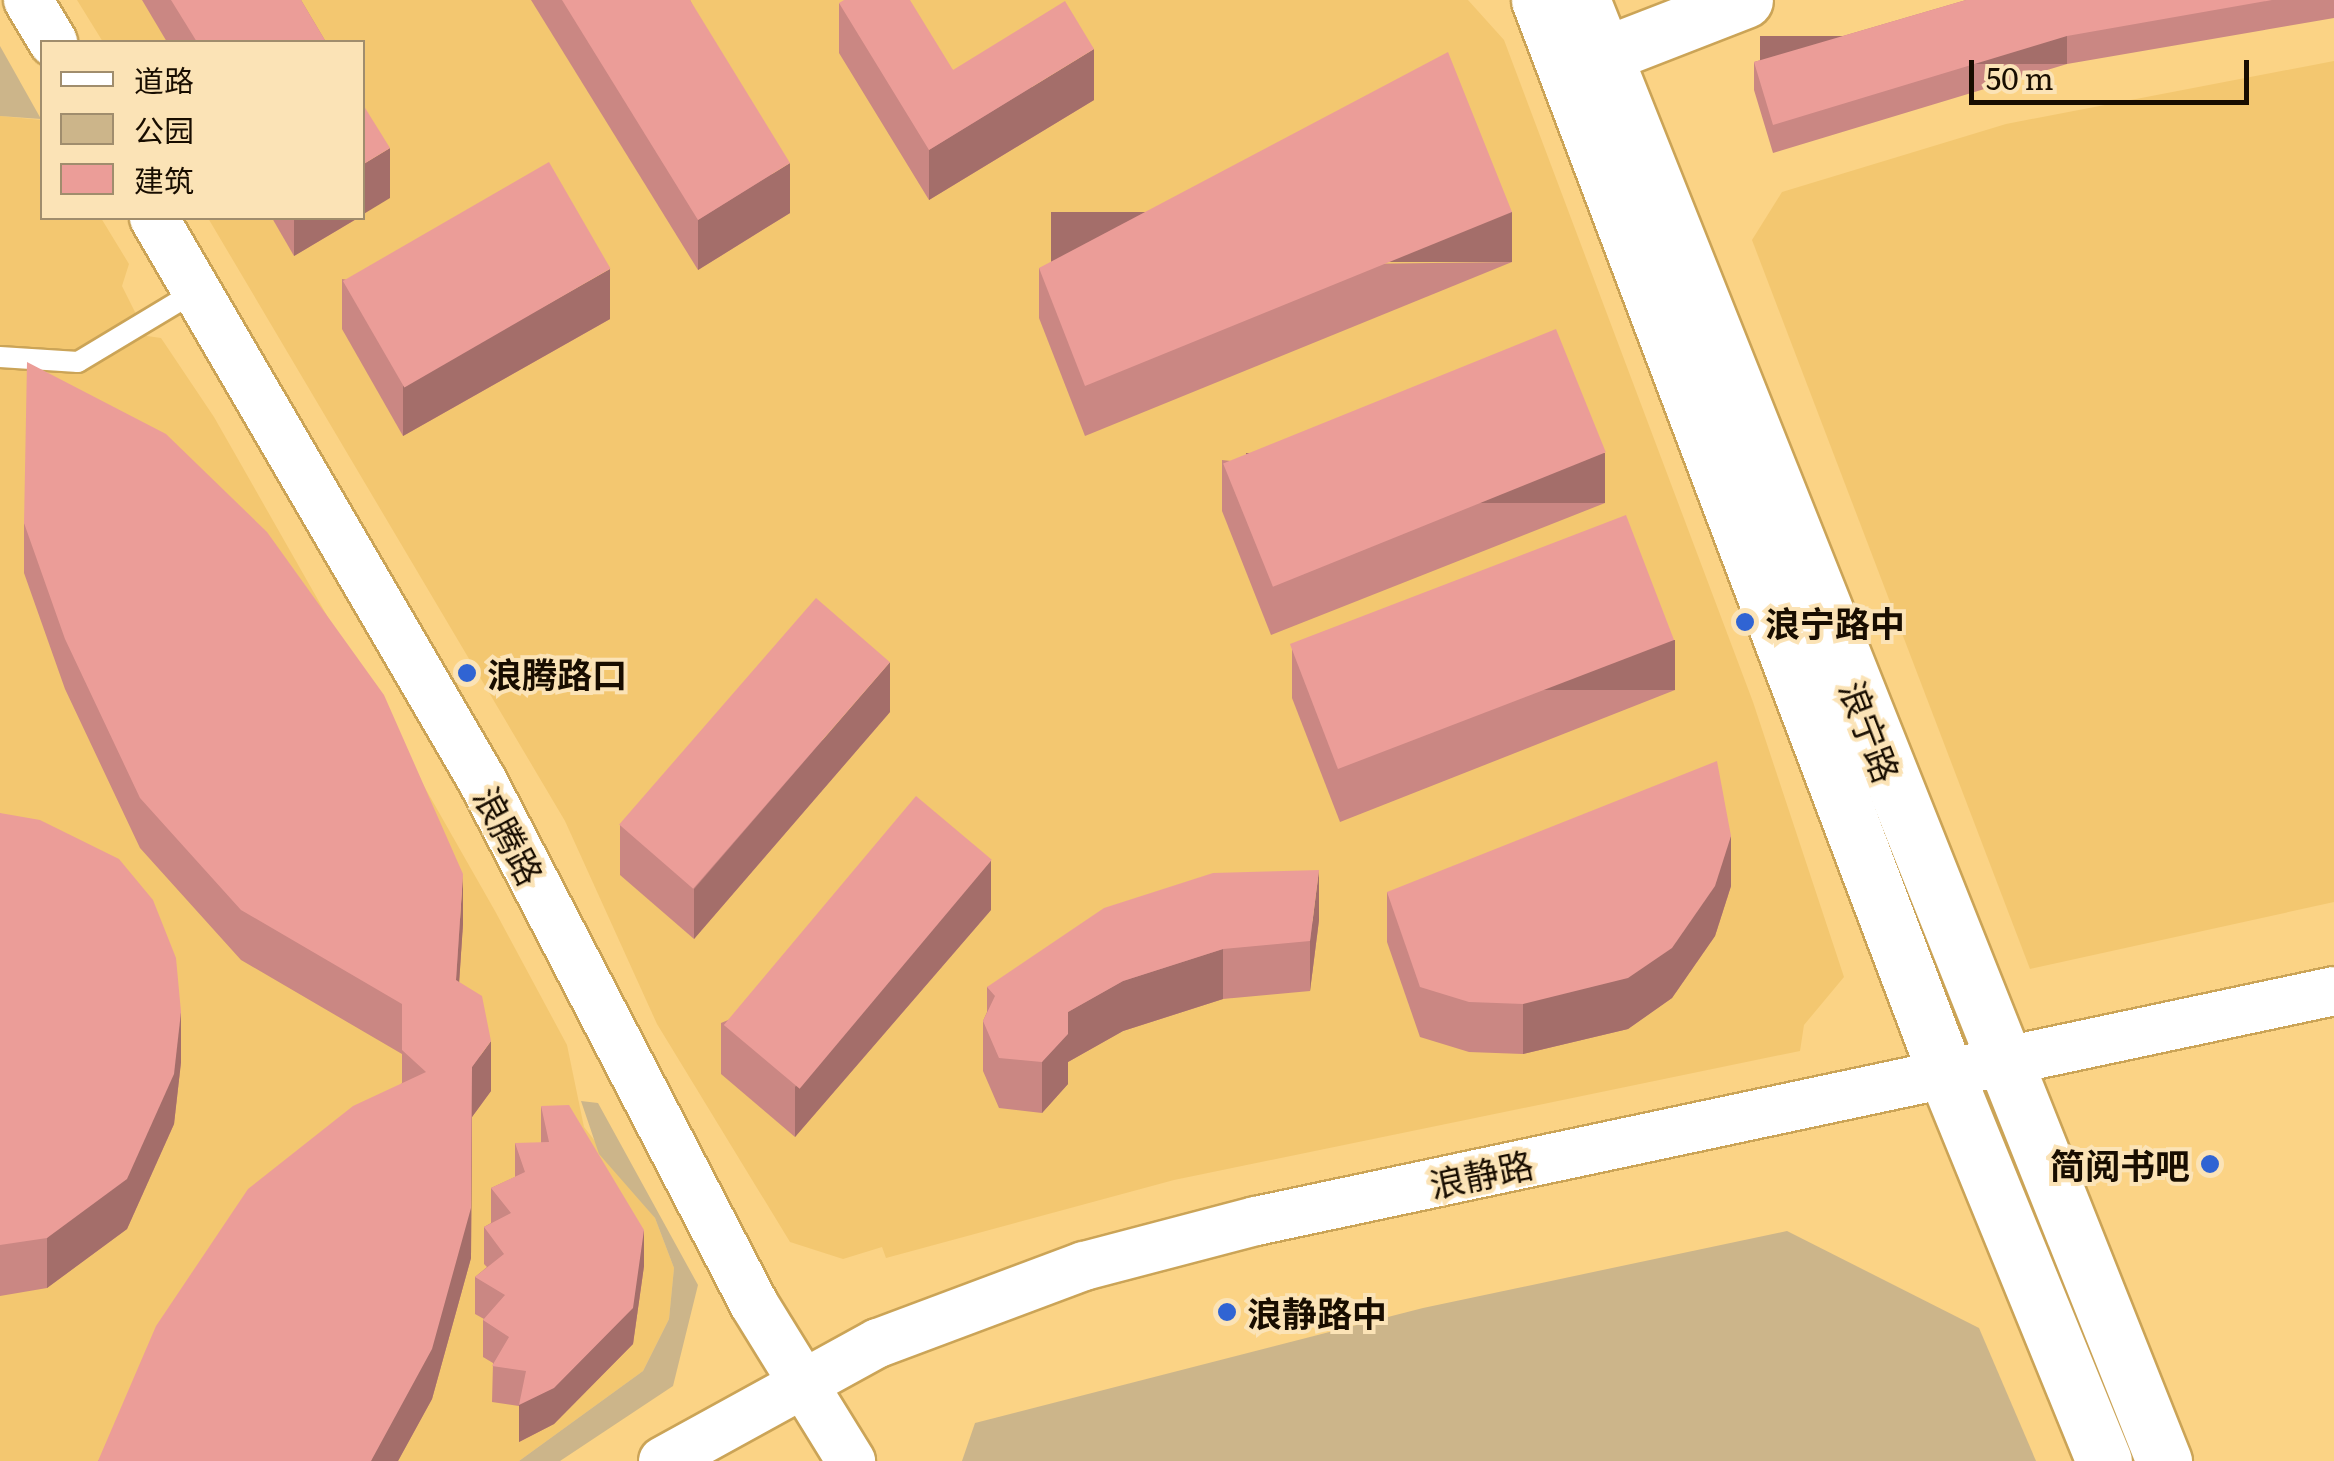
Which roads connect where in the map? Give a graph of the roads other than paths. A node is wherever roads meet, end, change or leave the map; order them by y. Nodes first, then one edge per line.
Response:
1 (28, 0) edge
2 (1538, 0) edge
3 (1646, 0) edge
4 (1745, 0) edge
5 (1585, 34) edge
6 (52, 40) edge
7 (155, 220) edge
8 (196, 291) junction
9 (0, 356) edge
10 (2334, 991) edge
11 (2000, 1063) junction
12 (1946, 1074) junction
13 (802, 1384) junction
14 (663, 1461) edge
15 (851, 1461) edge
16 (2104, 1461) edge
17 (2164, 1461) edge

1 - 6 street
2 - 5 main road, 浪宁路
3 - 5 main road
4 - 5 main road
5 - 11 main road, 浪宁路
5 - 12 main road, 浪宁路
7 - 8 street, 浪腾路
8 - 9 lane
8 - 13 street, 浪腾路
10 - 11 street, 浪静路
11 - 12 street, 浪静路
11 - 17 main road, 浪宁路
12 - 13 street, 浪静路
12 - 16 main road, 浪宁路
13 - 14 street, 浪静路
13 - 15 street, 浪腾路

